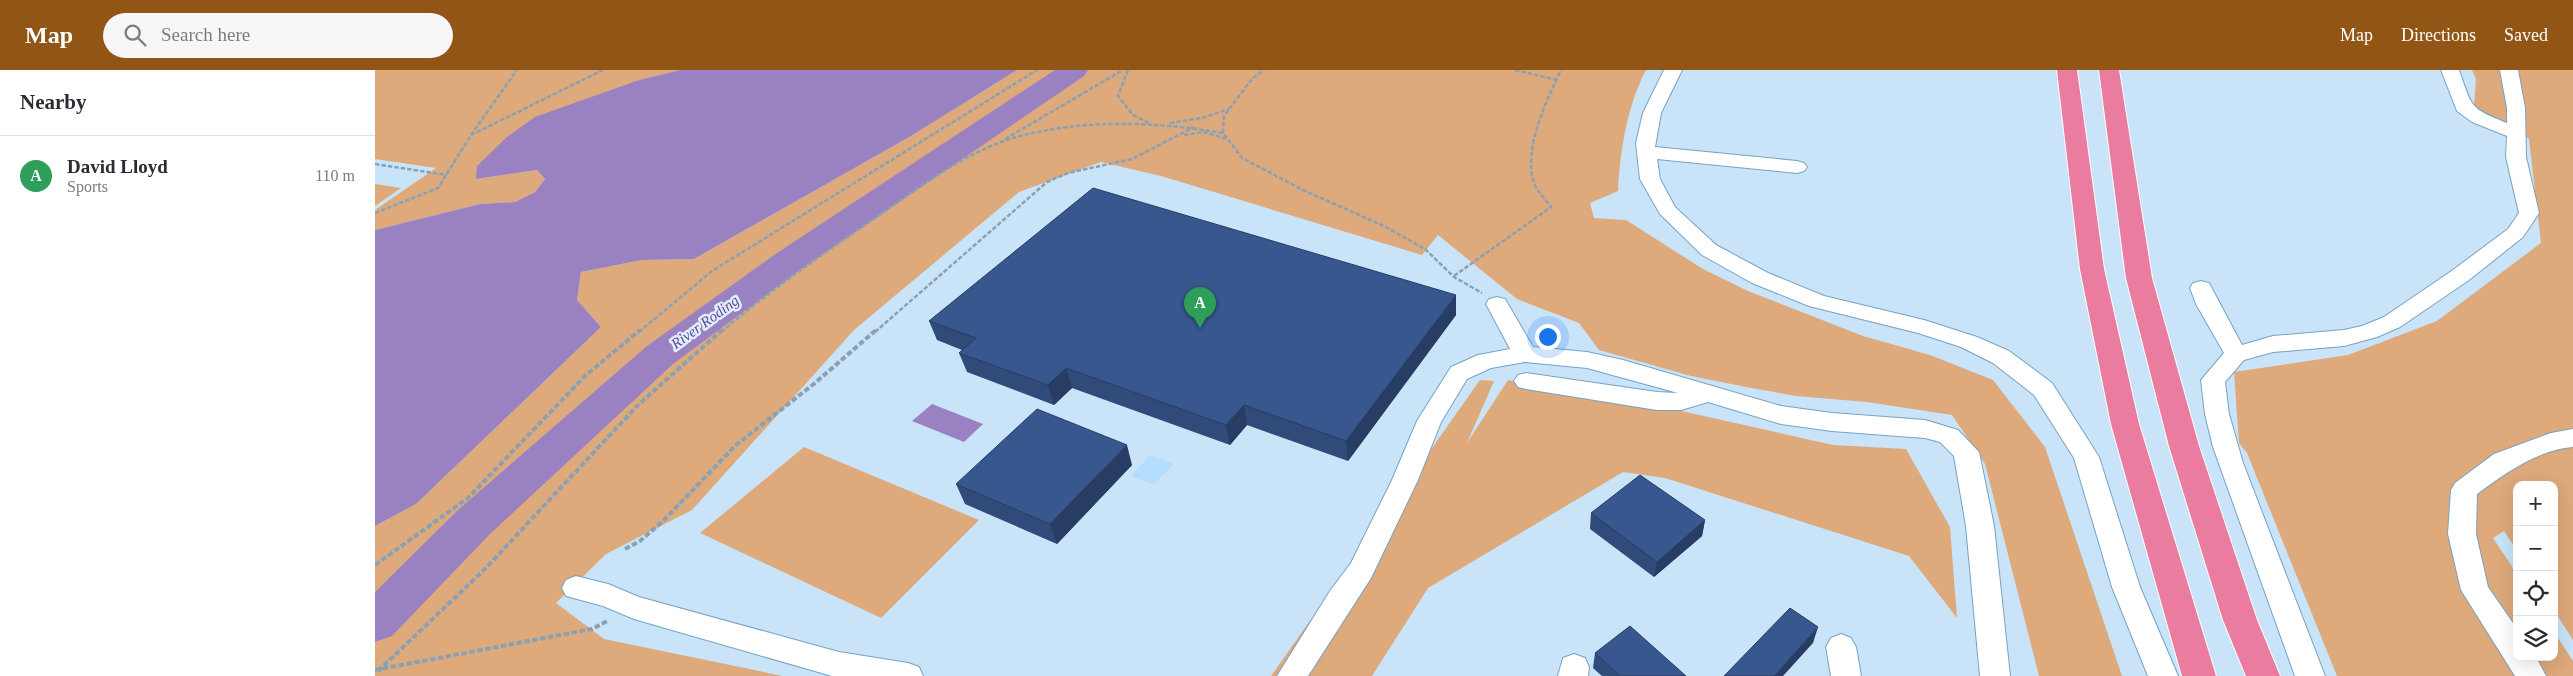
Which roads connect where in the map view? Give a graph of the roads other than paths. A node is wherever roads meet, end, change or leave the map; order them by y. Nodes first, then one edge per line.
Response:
1 (1673, 70) edge
2 (2067, 70) edge
3 (2109, 70) edge
4 (2450, 70) edge
5 (2509, 70) edge
6 (2515, 133) junction
7 (1646, 152) junction
8 (1797, 168) dead end
9 (2201, 288) dead end
10 (1497, 304) road end
11 (1525, 354) junction
12 (2236, 354) junction
13 (1526, 380) dead end
14 (1704, 393) junction
15 (2573, 438) edge
16 (576, 588) dead end
17 (1841, 647) dead end
18 (2513, 648) edge
19 (2521, 661) edge
20 (909, 676) edge
21 (1292, 676) edge
22 (1846, 676) edge
23 (1995, 676) edge
24 (2163, 676) edge
25 (2199, 676) edge
26 (2263, 676) edge
27 (2310, 676) edge
28 (2531, 676) edge

1 - 7 street
2 - 25 highway
3 - 26 highway
4 - 6 street
5 - 6 street
6 - 12 street
7 - 8 street
7 - 24 street
9 - 12 street
10 - 11 street
11 - 14 street
11 - 21 street
12 - 27 street
13 - 14 street
14 - 23 street
15 - 18 street
16 - 20 street
17 - 22 street
19 - 28 street

